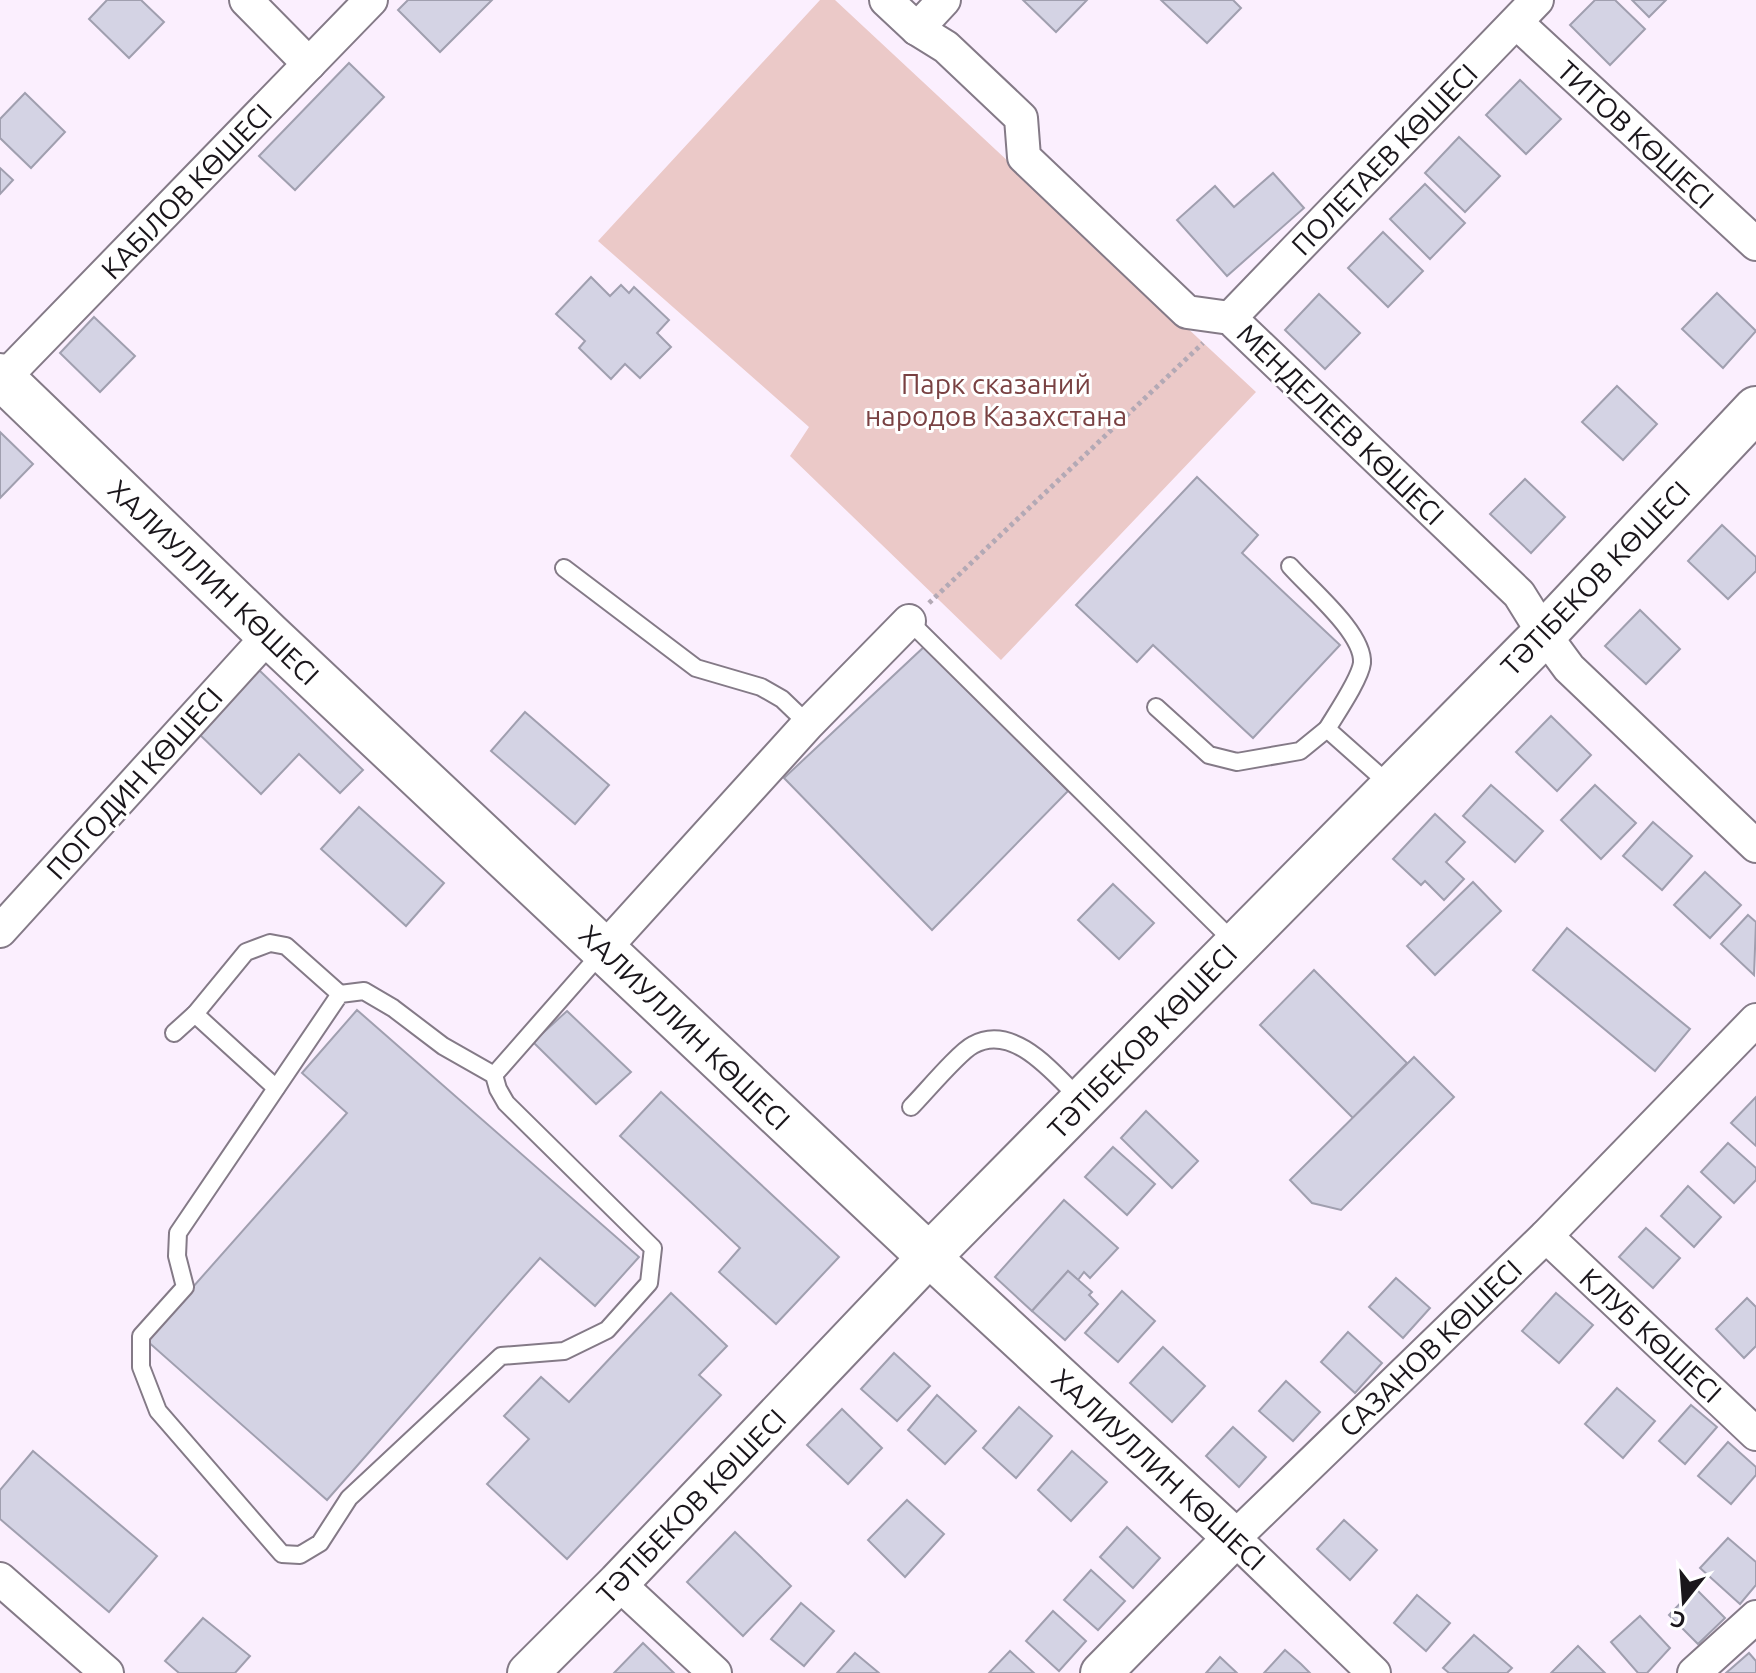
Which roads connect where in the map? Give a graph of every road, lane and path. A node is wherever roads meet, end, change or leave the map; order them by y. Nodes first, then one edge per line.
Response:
1 (246, 0) edge
2 (371, 0) edge
3 (886, 0) edge
4 (944, 0) edge
5 (1527, 12) edge
6 (917, 29) junction
7 (309, 64) junction
8 (1756, 244) edge
9 (1230, 318) junction
10 (1, 379) edge
11 (1756, 409) edge
12 (1290, 566) dead end
13 (564, 568) dead end
14 (909, 621) junction
15 (1544, 634) junction
16 (269, 635) junction
17 (1156, 707) dead end
18 (808, 724) junction
19 (1327, 729) junction
20 (1391, 787) junction
21 (1756, 846) edge
22 (0, 931) edge
23 (1236, 944) junction
24 (604, 949) junction
25 (340, 994) junction
26 (195, 1014) junction
27 (1756, 1020) edge
28 (174, 1033) dead end
29 (494, 1075) junction
30 (276, 1088) junction
31 (1083, 1101) junction
32 (911, 1107) dead end
33 (1546, 1236) junction
34 (929, 1256) junction
35 (1756, 1434) edge
36 (1234, 1538) junction
37 (618, 1583) junction
38 (4, 1590) edge
39 (1756, 1617) edge
40 (107, 1673) edge
41 (528, 1673) edge
42 (715, 1673) edge
43 (1101, 1673) edge
44 (1374, 1673) edge
45 (1694, 1673) edge

1 - 7 street
2 - 7 street, КАБІЛОВ КӨШЕСІ
3 - 6 street, МЕНДЕЛЕЕВ КӨШЕСІ
4 - 6 street
5 - 8 street, ТИТОВ КӨШЕСІ
5 - 9 street, ПОЛЕТАЕВ КӨШЕСІ
6 - 9 street, МЕНДЕЛЕЕВ КӨШЕСІ
7 - 10 street, КАБІЛОВ КӨШЕСІ
9 - 14 path
9 - 15 street, МЕНДЕЛЕЕВ КӨШЕСІ
10 - 16 main road, ХАЛИУЛЛИН КӨШЕСІ
11 - 15 main road, ТӘТІБЕКОВ КӨШЕСІ
12 - 19 lane
13 - 18 lane
14 - 18 street
14 - 23 lane
15 - 20 main road, ТӘТІБЕКОВ КӨШЕСІ
15 - 21 street, МЕНДЕЛЕЕВ КӨШЕСІ
16 - 22 street, ПОГОДИН КӨШЕСІ
16 - 24 main road, ХАЛИУЛЛИН КӨШЕСІ
17 - 19 lane
18 - 24 street
19 - 20 lane
20 - 23 main road, ТӘТІБЕКОВ КӨШЕСІ
23 - 31 main road, ТӘТІБЕКОВ КӨШЕСІ
24 - 29 lane
24 - 34 main road, ХАЛИУЛЛИН КӨШЕСІ
25 - 26 lane
25 - 29 lane
25 - 30 lane
26 - 28 lane
26 - 30 lane
27 - 33 street, САЗАНОВ КӨШЕСІ
29 - 30 lane
31 - 32 lane
31 - 34 main road, ТӘТІБЕКОВ КӨШЕСІ
33 - 35 street, КЛУБ КӨШЕСІ
33 - 36 street, САЗАНОВ КӨШЕСІ
34 - 36 street, ХАЛИУЛЛИН КӨШЕСІ
34 - 37 street, ТӘТІБЕКОВ КӨШЕСІ
36 - 43 street, САЗАНОВ КӨШЕСІ
36 - 44 street, ХАЛИУЛЛИН КӨШЕСІ
37 - 41 street, ТӘТІБЕКОВ КӨШЕСІ
37 - 42 street
38 - 40 street
39 - 45 street

